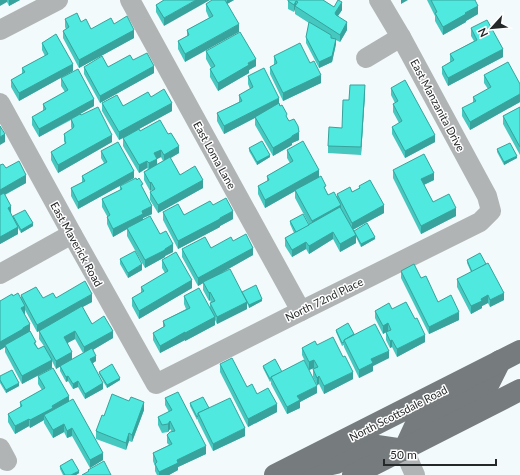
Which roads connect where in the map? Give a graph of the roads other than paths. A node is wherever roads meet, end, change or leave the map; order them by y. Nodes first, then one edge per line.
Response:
1 (58, 0) edge
2 (130, 0) edge
3 (379, 0) edge
4 (0, 30) edge
5 (402, 37) junction
6 (366, 58) dead end
7 (0, 103) edge
8 (491, 211) joint
9 (72, 234) junction
10 (0, 274) edge
11 (301, 311) junction
12 (520, 351) edge
13 (500, 361) junction
14 (156, 384) joint
15 (520, 390) edge
16 (404, 450) junction
17 (275, 475) edge
18 (282, 475) edge
19 (354, 475) edge
20 (414, 475) edge

1 - 4 street
2 - 11 street, East Loma Lane
3 - 5 street, East Manzanita Drive
5 - 6 street
5 - 8 street, East Manzanita Drive
7 - 9 street, East Maverick Road
8 - 11 street, North 72nd Place
9 - 10 street
9 - 14 street, East Maverick Road
11 - 14 street, North 72nd Place
12 - 13 main road, North Scottsdale Road
13 - 16 main road
13 - 17 main road, North Scottsdale Road
15 - 16 main road
16 - 18 main road
16 - 19 main road
16 - 20 street

